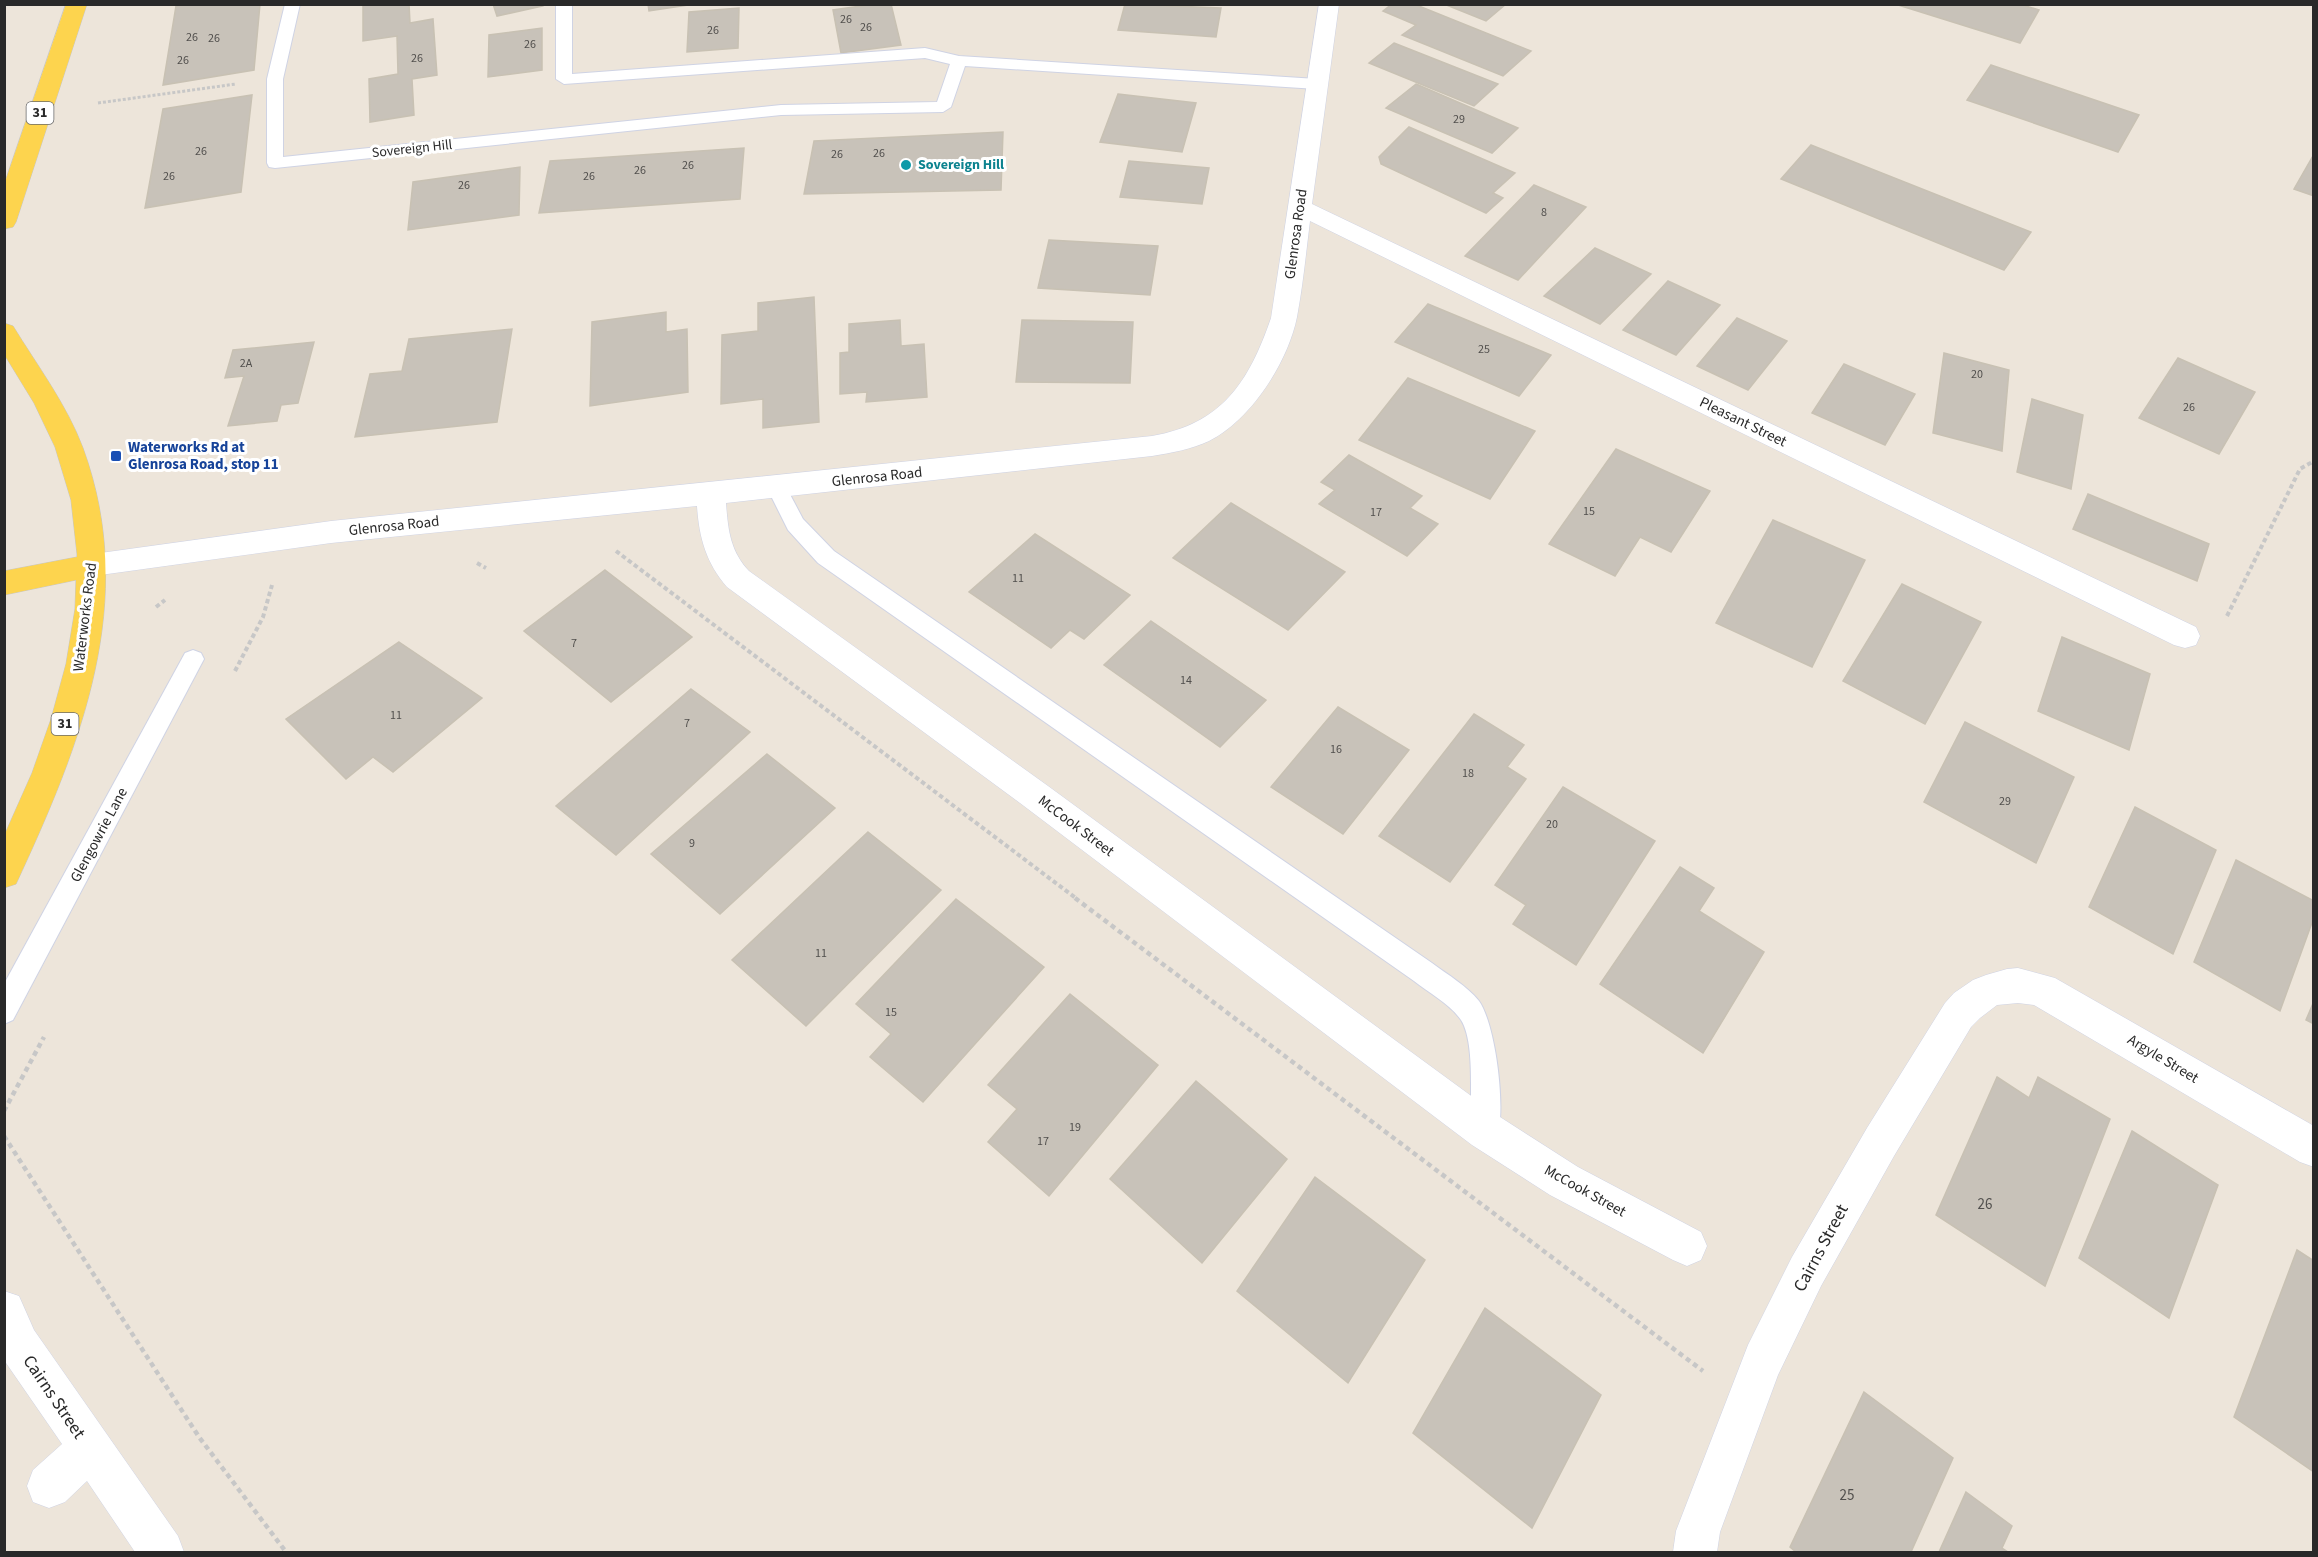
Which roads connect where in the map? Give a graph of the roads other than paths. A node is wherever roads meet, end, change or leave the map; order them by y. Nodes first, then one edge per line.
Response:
1 (77, 4) edge
2 (293, 4) edge
3 (564, 4) edge
4 (1329, 4) edge
5 (959, 61) junction
6 (1317, 84) junction
7 (1300, 207) junction
8 (4, 222) edge
9 (4, 332) edge
10 (777, 488) junction
11 (711, 494) junction
12 (93, 565) junction
13 (4, 583) edge
14 (2185, 636) road end
15 (193, 659) dead end
16 (4, 873) edge
17 (2007, 985) joint
18 (4, 1011) edge
19 (1486, 1131) junction
20 (2313, 1148) edge
21 (1687, 1246) dead end
22 (9, 1330) edge
23 (89, 1449) junction
24 (49, 1486) dead end
25 (162, 1552) edge
26 (1695, 1552) edge

1 - 8 main road, 31
2 - 5 lane, Sovereign Hill
3 - 5 lane
4 - 6 street, Glenrosa Road
5 - 6 lane
6 - 7 street, Glenrosa Road
7 - 10 street, Glenrosa Road
7 - 14 street, Pleasant Street
9 - 12 main road, Waterworks Road / 31
10 - 11 street, Glenrosa Road
10 - 19 lane
11 - 12 street, Glenrosa Road
11 - 19 street, McCook Street
12 - 13 main road
12 - 16 main road, Waterworks Road / 31
15 - 18 lane, Glengowrie Lane
17 - 20 street, Argyle Street
17 - 26 street, Cairns Street
19 - 21 street, McCook Street
22 - 23 street, Cairns Street
23 - 24 street, Cairns Street
23 - 25 street, Cairns Street

